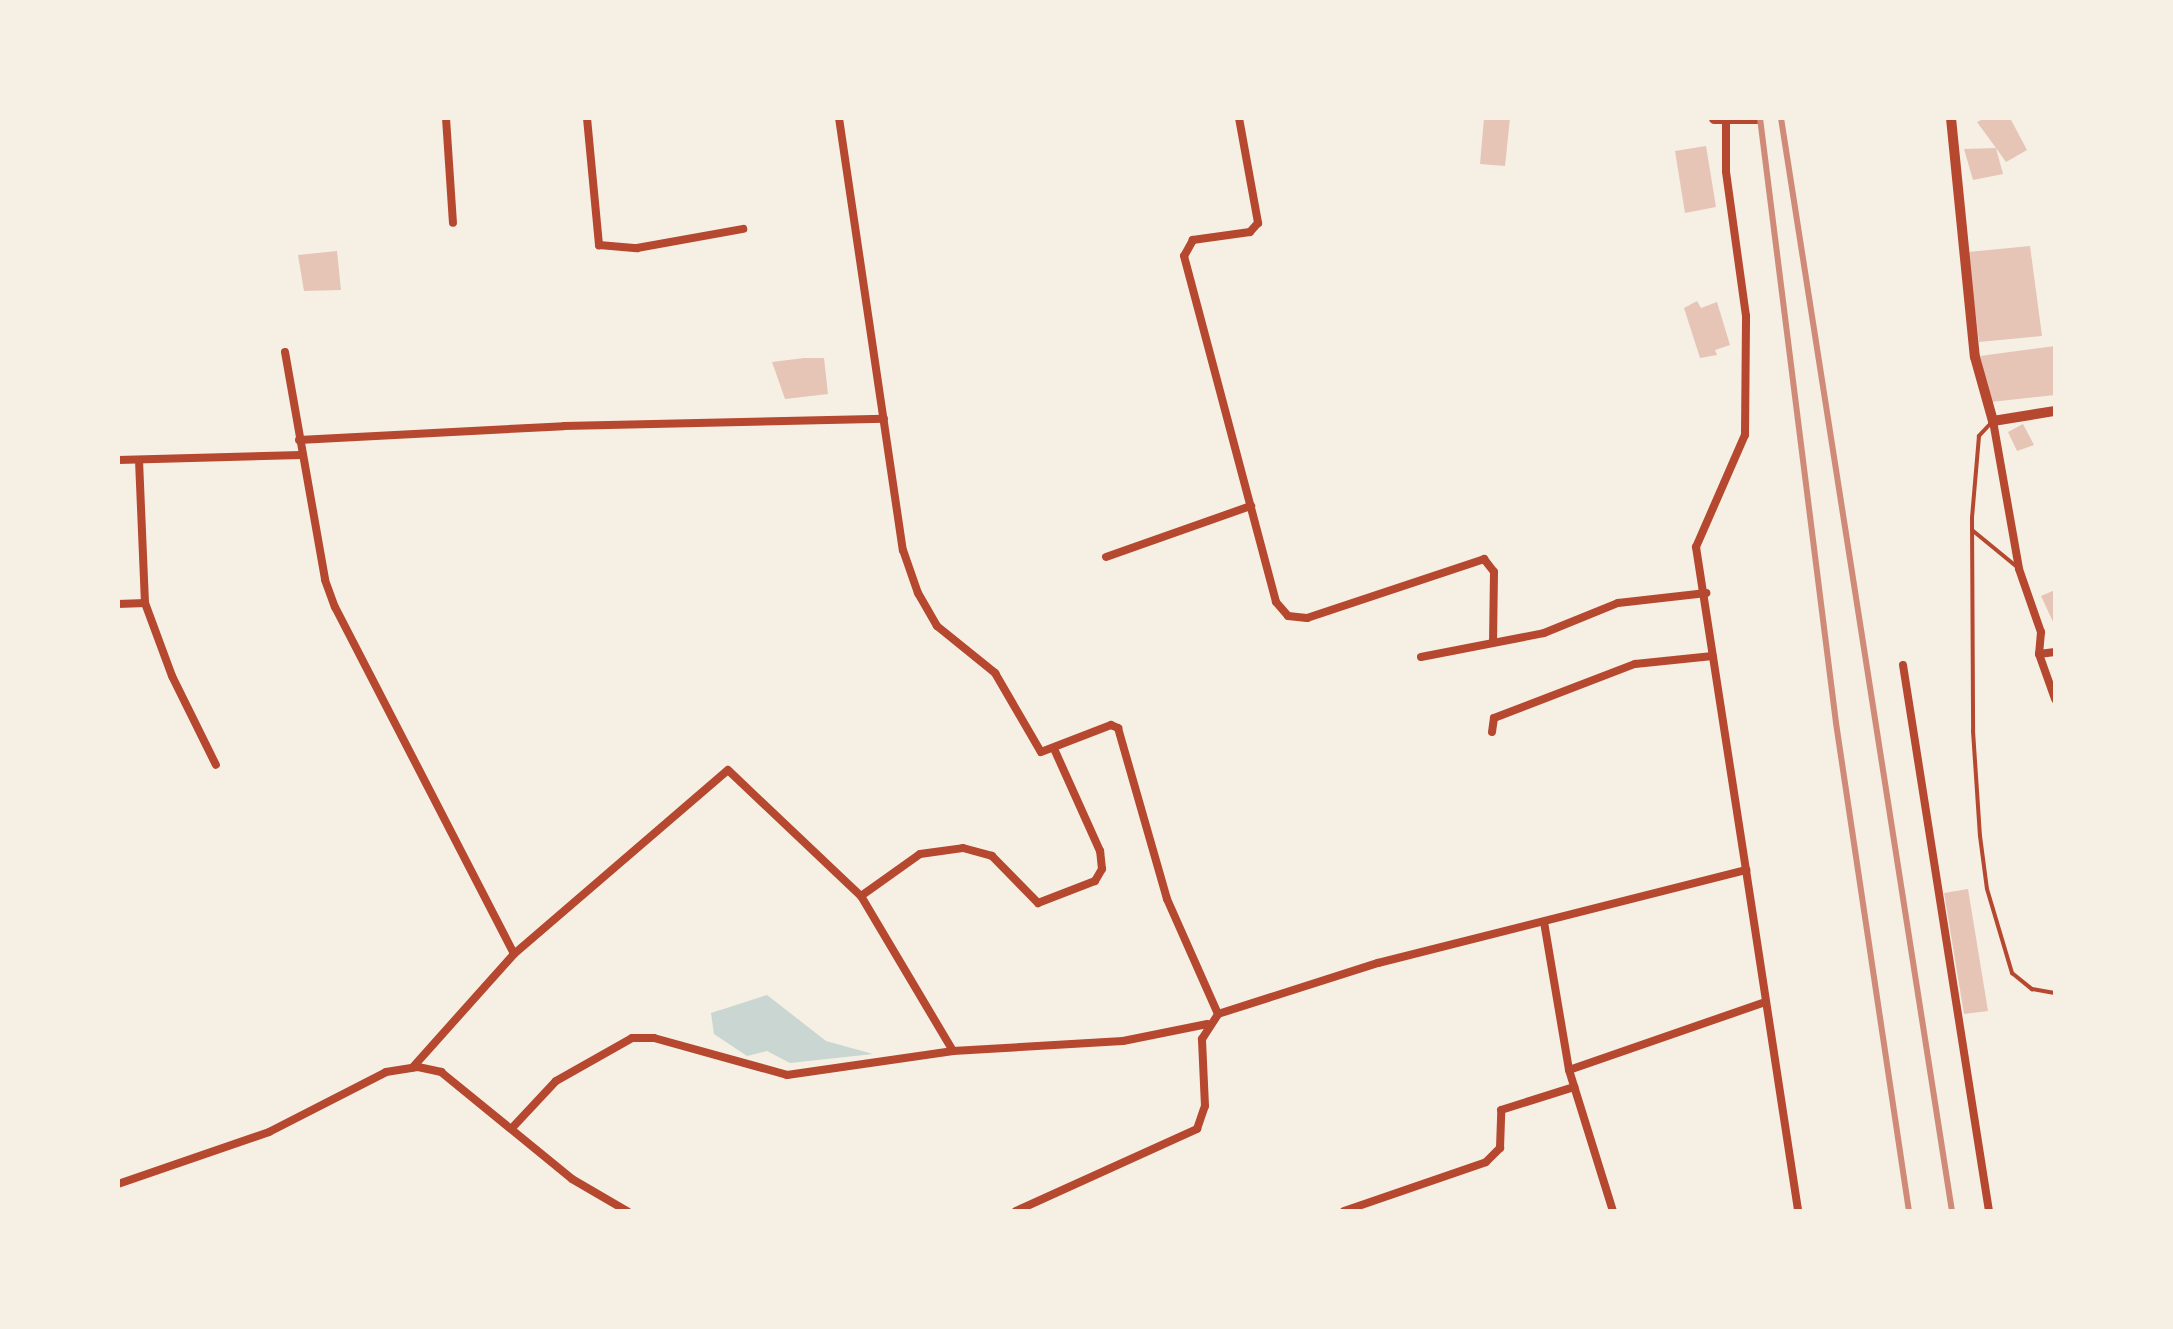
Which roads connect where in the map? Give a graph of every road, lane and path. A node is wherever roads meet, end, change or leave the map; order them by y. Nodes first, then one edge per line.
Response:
1 (446, 118) edge
2 (587, 118) edge
3 (839, 118) edge
4 (1239, 118) edge
5 (1756, 118) edge
6 (1951, 118) edge
7 (1720, 119) edge
8 (453, 223) dead end
9 (743, 229) dead end
10 (285, 352) dead end
11 (2055, 411) edge
12 (884, 419) junction
13 (1993, 421) junction
14 (299, 440) junction
15 (301, 455) junction
16 (118, 460) edge
17 (139, 460) junction
18 (1251, 506) junction
19 (1972, 530) junction
20 (1106, 557) dead end
21 (2019, 569) junction
22 (1706, 593) junction
23 (145, 603) junction
24 (118, 604) edge
25 (1493, 642) junction
26 (2055, 652) edge
27 (2039, 654) junction
28 (1713, 656) junction
29 (1421, 657) dead end
30 (1903, 665) dead end
31 (2055, 699) edge
32 (1492, 732) dead end
33 (1055, 751) junction
34 (216, 765) dead end
35 (1746, 870) junction
36 (861, 896) junction
37 (1544, 922) junction
38 (514, 954) junction
39 (2055, 993) edge
40 (1765, 1002) junction
41 (1218, 1014) junction
42 (1207, 1024) junction
43 (953, 1051) junction
44 (413, 1067) junction
45 (1569, 1070) junction
46 (1574, 1087) junction
47 (512, 1128) junction
48 (118, 1184) edge
49 (627, 1211) edge
50 (1016, 1211) edge
51 (1344, 1211) edge
52 (1613, 1211) edge
53 (1798, 1211) edge
54 (1989, 1211) edge

1 - 8 street
2 - 9 street
3 - 12 street
4 - 18 street
5 - 7 main road
6 - 13 street
7 - 22 street
10 - 14 street
11 - 13 street
12 - 14 street
12 - 33 street
13 - 19 lane
13 - 21 street
14 - 15 street
15 - 17 street
15 - 38 street
16 - 17 street
17 - 23 street
18 - 20 street
18 - 25 street
19 - 21 lane
19 - 39 lane
21 - 27 street
22 - 25 street
22 - 28 street
23 - 24 street
23 - 34 street
25 - 29 street
26 - 27 street
27 - 31 street
28 - 32 street
28 - 35 street
30 - 54 street
33 - 36 street
33 - 41 street
35 - 37 street
35 - 40 street
36 - 38 street
36 - 43 street
37 - 41 street
37 - 45 street
38 - 44 street
40 - 45 street
40 - 53 street
41 - 42 street
42 - 43 street
42 - 50 street
43 - 47 street
44 - 47 street
44 - 48 street
45 - 46 street
46 - 51 street
46 - 52 street
47 - 49 street

